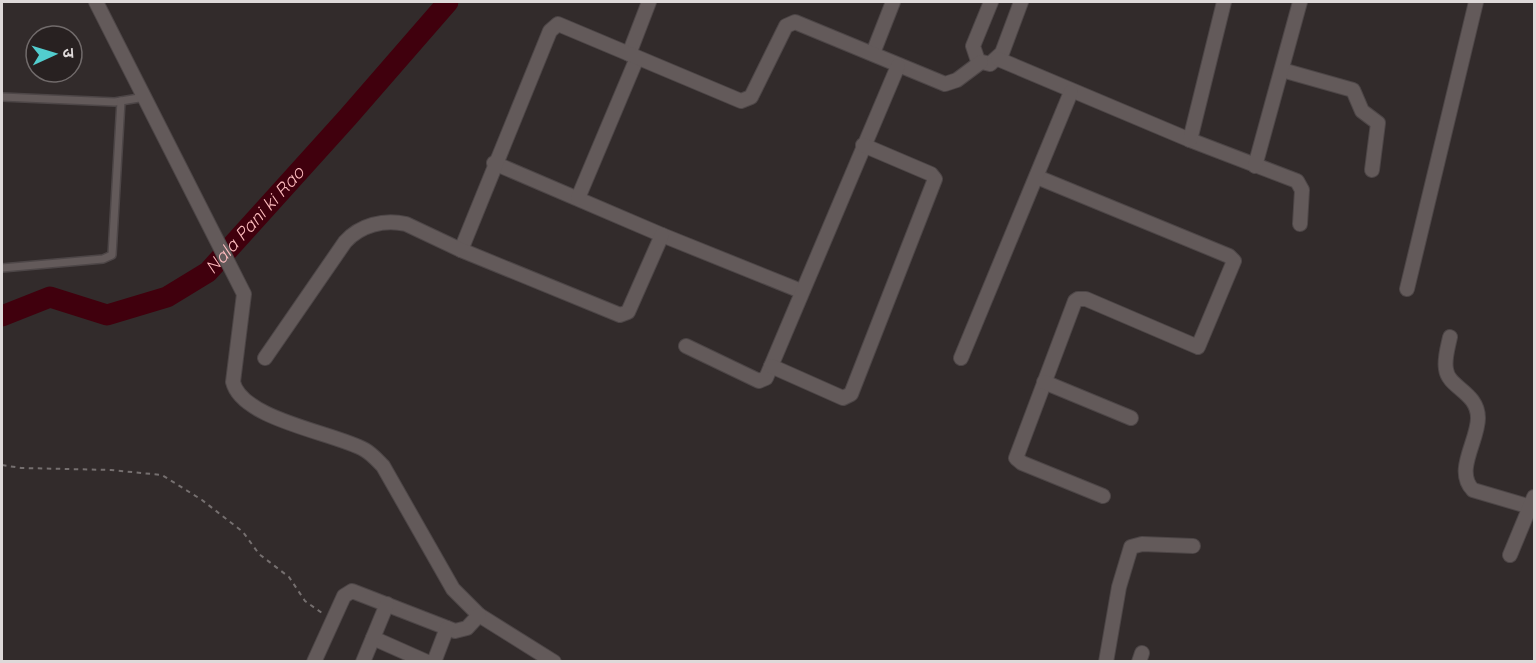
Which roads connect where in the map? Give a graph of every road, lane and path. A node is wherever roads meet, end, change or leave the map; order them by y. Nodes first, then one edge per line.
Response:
1 (96, 2) edge
2 (649, 2) edge
3 (893, 2) edge
4 (991, 2) edge
5 (1021, 2) edge
6 (1224, 2) edge
7 (1300, 2) edge
8 (1476, 2) edge
9 (873, 53) junction
10 (633, 56) junction
11 (998, 59) junction
12 (981, 63) junction
13 (898, 66) junction
14 (1282, 70) junction
15 (1071, 92) junction
16 (2, 97) edge
17 (145, 97) junction
18 (121, 101) junction
19 (1190, 140) junction
20 (863, 145) junction
21 (494, 163) junction
22 (1255, 166) junction
23 (1372, 170) dead end
24 (1036, 177) junction
25 (578, 198) junction
26 (1300, 224) dead end
27 (662, 235) junction
28 (460, 250) junction
29 (2, 268) edge
30 (1407, 289) dead end
31 (801, 291) junction
32 (1450, 337) dead end
33 (686, 346) dead end
34 (265, 358) dead end
35 (961, 358) dead end
36 (771, 366) junction
37 (1044, 382) junction
38 (1131, 418) dead end
39 (2, 465) edge
40 (1103, 496) dead end
41 (1533, 504) edge
42 (1193, 546) dead end
43 (1510, 555) dead end
44 (387, 604) junction
45 (479, 615) junction
46 (332, 619) junction
47 (447, 628) junction
48 (373, 638) junction
49 (314, 662) edge
50 (363, 662) edge
51 (427, 662) edge
52 (434, 662) edge
53 (554, 662) edge
54 (1106, 662) edge

1 - 17 street
2 - 10 street
3 - 9 street
4 - 12 street
5 - 11 street
6 - 19 street
7 - 14 street
8 - 30 street
9 - 10 street
9 - 13 street
10 - 21 street
10 - 25 street
11 - 12 street
11 - 15 street
12 - 13 street
13 - 20 street
14 - 22 street
14 - 23 street
15 - 19 street
15 - 24 street
16 - 18 lane
17 - 18 lane
17 - 45 street
18 - 29 lane
19 - 22 street
20 - 31 street
20 - 36 street
21 - 25 street
21 - 28 street
22 - 26 street
24 - 35 street
24 - 37 street
25 - 27 street
27 - 28 street
27 - 31 street
28 - 34 street
31 - 36 street
32 - 41 street
33 - 36 street
37 - 38 street
37 - 40 street
39 - 46 path
41 - 43 street
42 - 54 street
44 - 46 street
44 - 47 street
44 - 48 street
45 - 47 street
45 - 53 street
46 - 49 street
47 - 52 street
48 - 50 street
48 - 51 street

